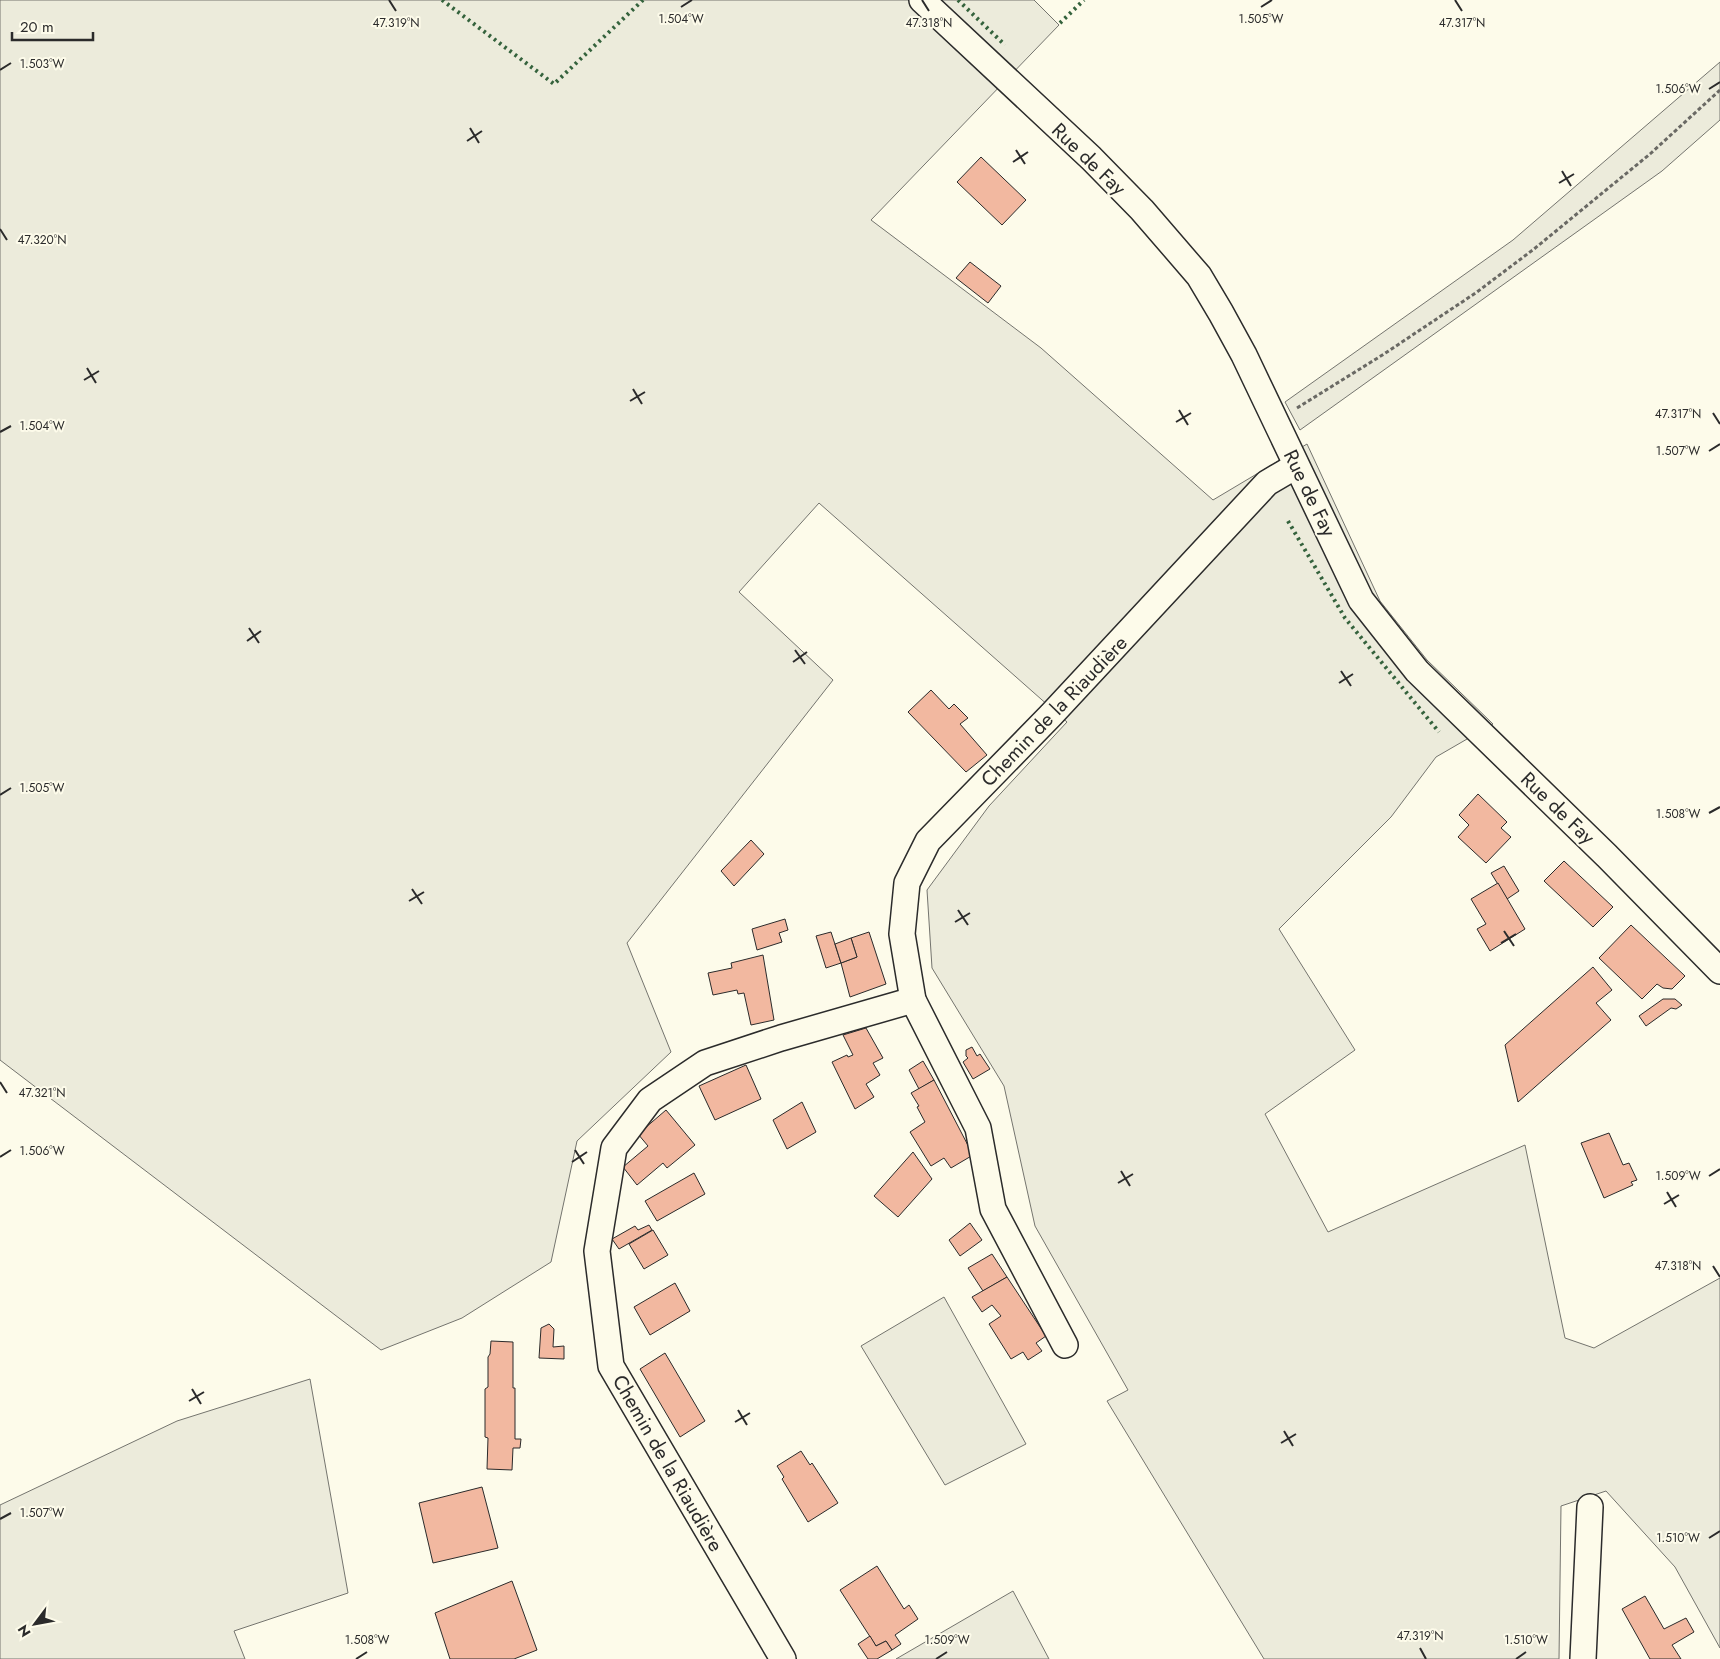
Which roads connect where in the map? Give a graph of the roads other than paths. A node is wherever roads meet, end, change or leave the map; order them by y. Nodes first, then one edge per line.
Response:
1 (922, 0) edge
2 (1296, 466) junction
3 (1720, 971) edge
4 (913, 1000) junction
5 (1064, 1345) dead end
6 (1590, 1507) dead end
7 (783, 1659) edge
8 (1583, 1659) edge

1 - 2 street, Rue de Fay
2 - 3 street, Rue de Fay
2 - 4 street, Chemin de la Riaudière
4 - 5 street, Chemin de la Riaudière
4 - 7 street, Chemin de la Riaudière
6 - 8 street

